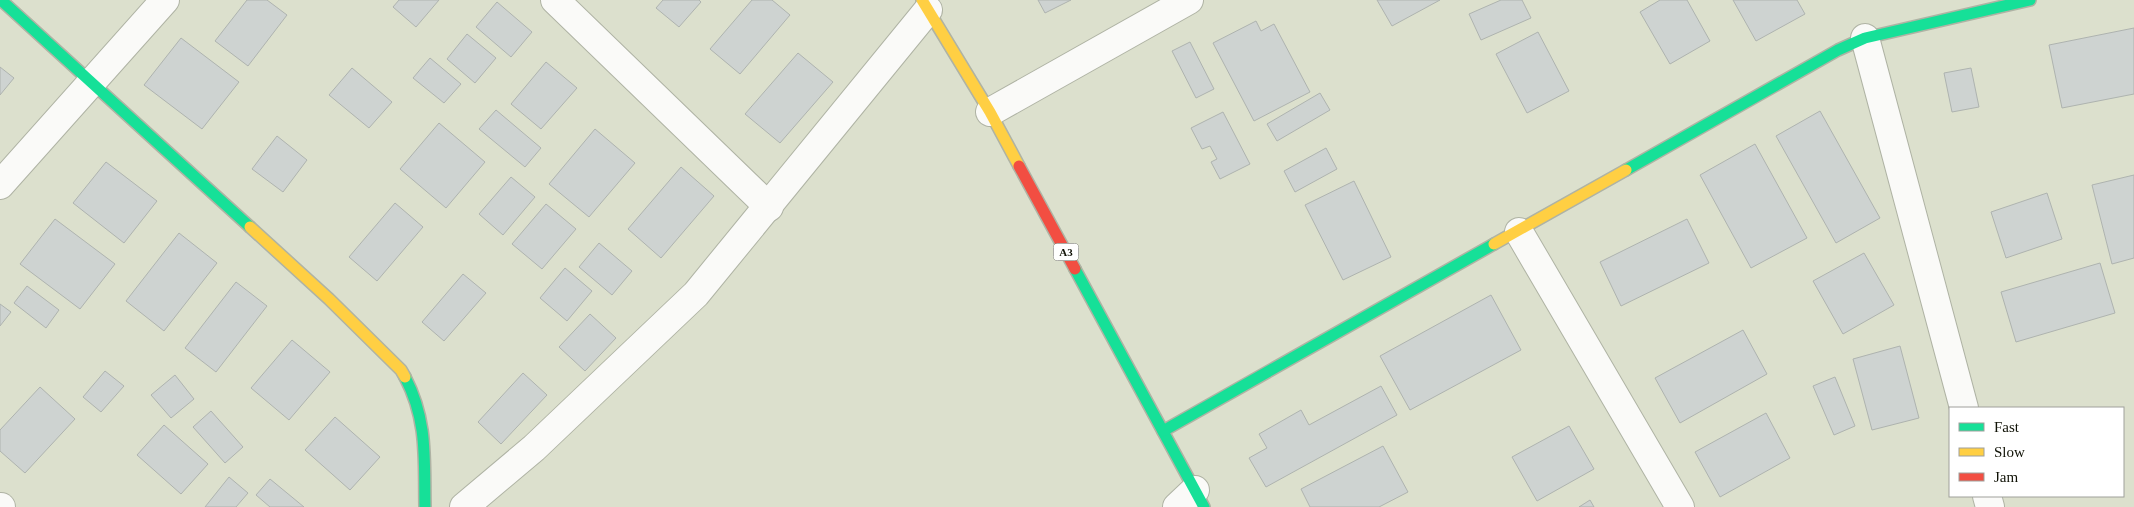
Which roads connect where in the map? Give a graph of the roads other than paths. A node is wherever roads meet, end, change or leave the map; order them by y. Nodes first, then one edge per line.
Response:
1 (1, 0) edge
2 (165, 0) edge
3 (555, 0) edge
4 (1189, 0) edge
5 (2030, 0) edge
6 (925, 5) edge
7 (1865, 38) junction
8 (92, 81) junction
9 (990, 112) junction
10 (0, 185) edge
11 (769, 207) junction
12 (1519, 232) junction
13 (1964, 407) edge
14 (1164, 431) junction
15 (1192, 501) edge
16 (425, 507) edge
17 (464, 507) edge
18 (1680, 507) edge

1 - 8 main road
2 - 8 street
3 - 11 street
4 - 9 street
5 - 7 main road
6 - 9 main road, A3
6 - 11 street
7 - 12 main road
7 - 13 street
8 - 10 street
8 - 16 main road
9 - 14 main road, A3
11 - 17 street
12 - 14 main road
12 - 18 street
14 - 15 main road, A3

